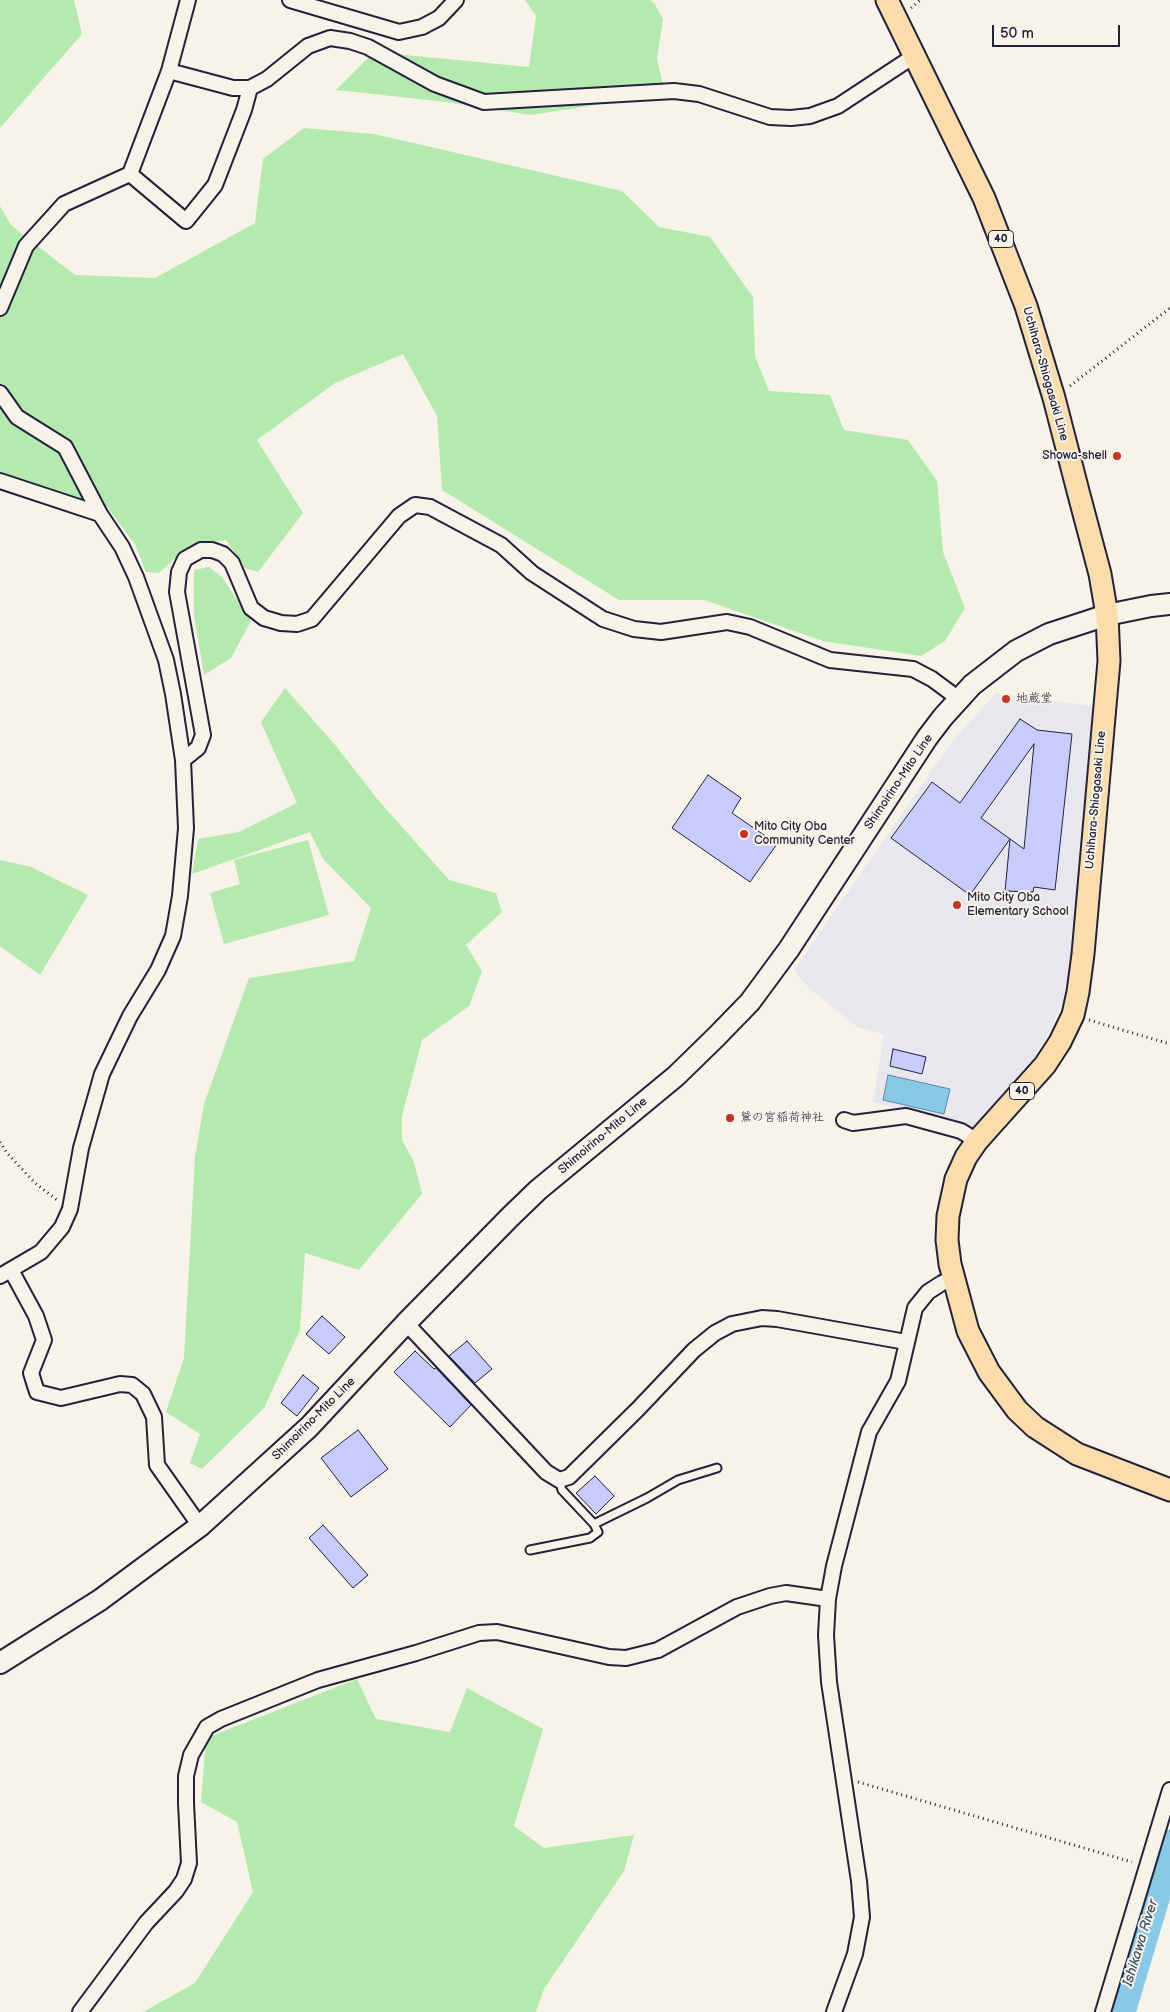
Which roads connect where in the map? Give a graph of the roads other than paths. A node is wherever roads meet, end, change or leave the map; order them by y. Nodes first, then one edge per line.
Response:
1 (188, 0) edge
2 (290, 0) edge
3 (456, 0) edge
4 (887, 0) edge
5 (914, 56) junction
6 (169, 71) junction
7 (250, 88) junction
8 (130, 174) junction
9 (0, 308) edge
10 (0, 393) edge
11 (0, 481) edge
12 (100, 514) junction
13 (1170, 604) edge
14 (1107, 615) junction
15 (959, 699) junction
16 (183, 760) junction
17 (844, 1120) dead end
18 (977, 1141) junction
19 (6, 1273) edge
20 (953, 1278) junction
21 (406, 1323) junction
22 (906, 1342) junction
23 (717, 1468) dead end
24 (559, 1480) junction
25 (1170, 1490) edge
26 (594, 1524) junction
27 (200, 1526) junction
28 (530, 1550) dead end
29 (828, 1599) junction
30 (0, 1663) edge
31 (1170, 1790) edge
32 (80, 2012) edge
33 (834, 2012) edge
34 (1104, 2012) edge

1 - 6 street
2 - 3 street
4 - 5 main road, Uchihara-Shiogasaki Line / 40
5 - 7 street
5 - 14 main road, Uchihara-Shiogasaki Line / 40
6 - 7 street
6 - 8 street
7 - 8 street
8 - 9 street
10 - 12 street
11 - 12 street
12 - 16 street
13 - 14 main road, Shimoirino-Mito Line
14 - 15 main road, Shimoirino-Mito Line
14 - 18 main road, Uchihara-Shiogasaki Line / 40
15 - 16 street
15 - 21 main road, Shimoirino-Mito Line
16 - 19 street
17 - 18 street
18 - 20 main road, Uchihara-Shiogasaki Line / 40
19 - 27 street
20 - 22 street
20 - 25 main road, Uchihara-Shiogasaki Line / 40
21 - 24 street
21 - 27 main road, Shimoirino-Mito Line
22 - 24 street
22 - 29 street
23 - 26 lane
24 - 26 lane
26 - 28 lane
27 - 30 main road, Shimoirino-Mito Line
29 - 32 street
29 - 33 street
31 - 34 street

